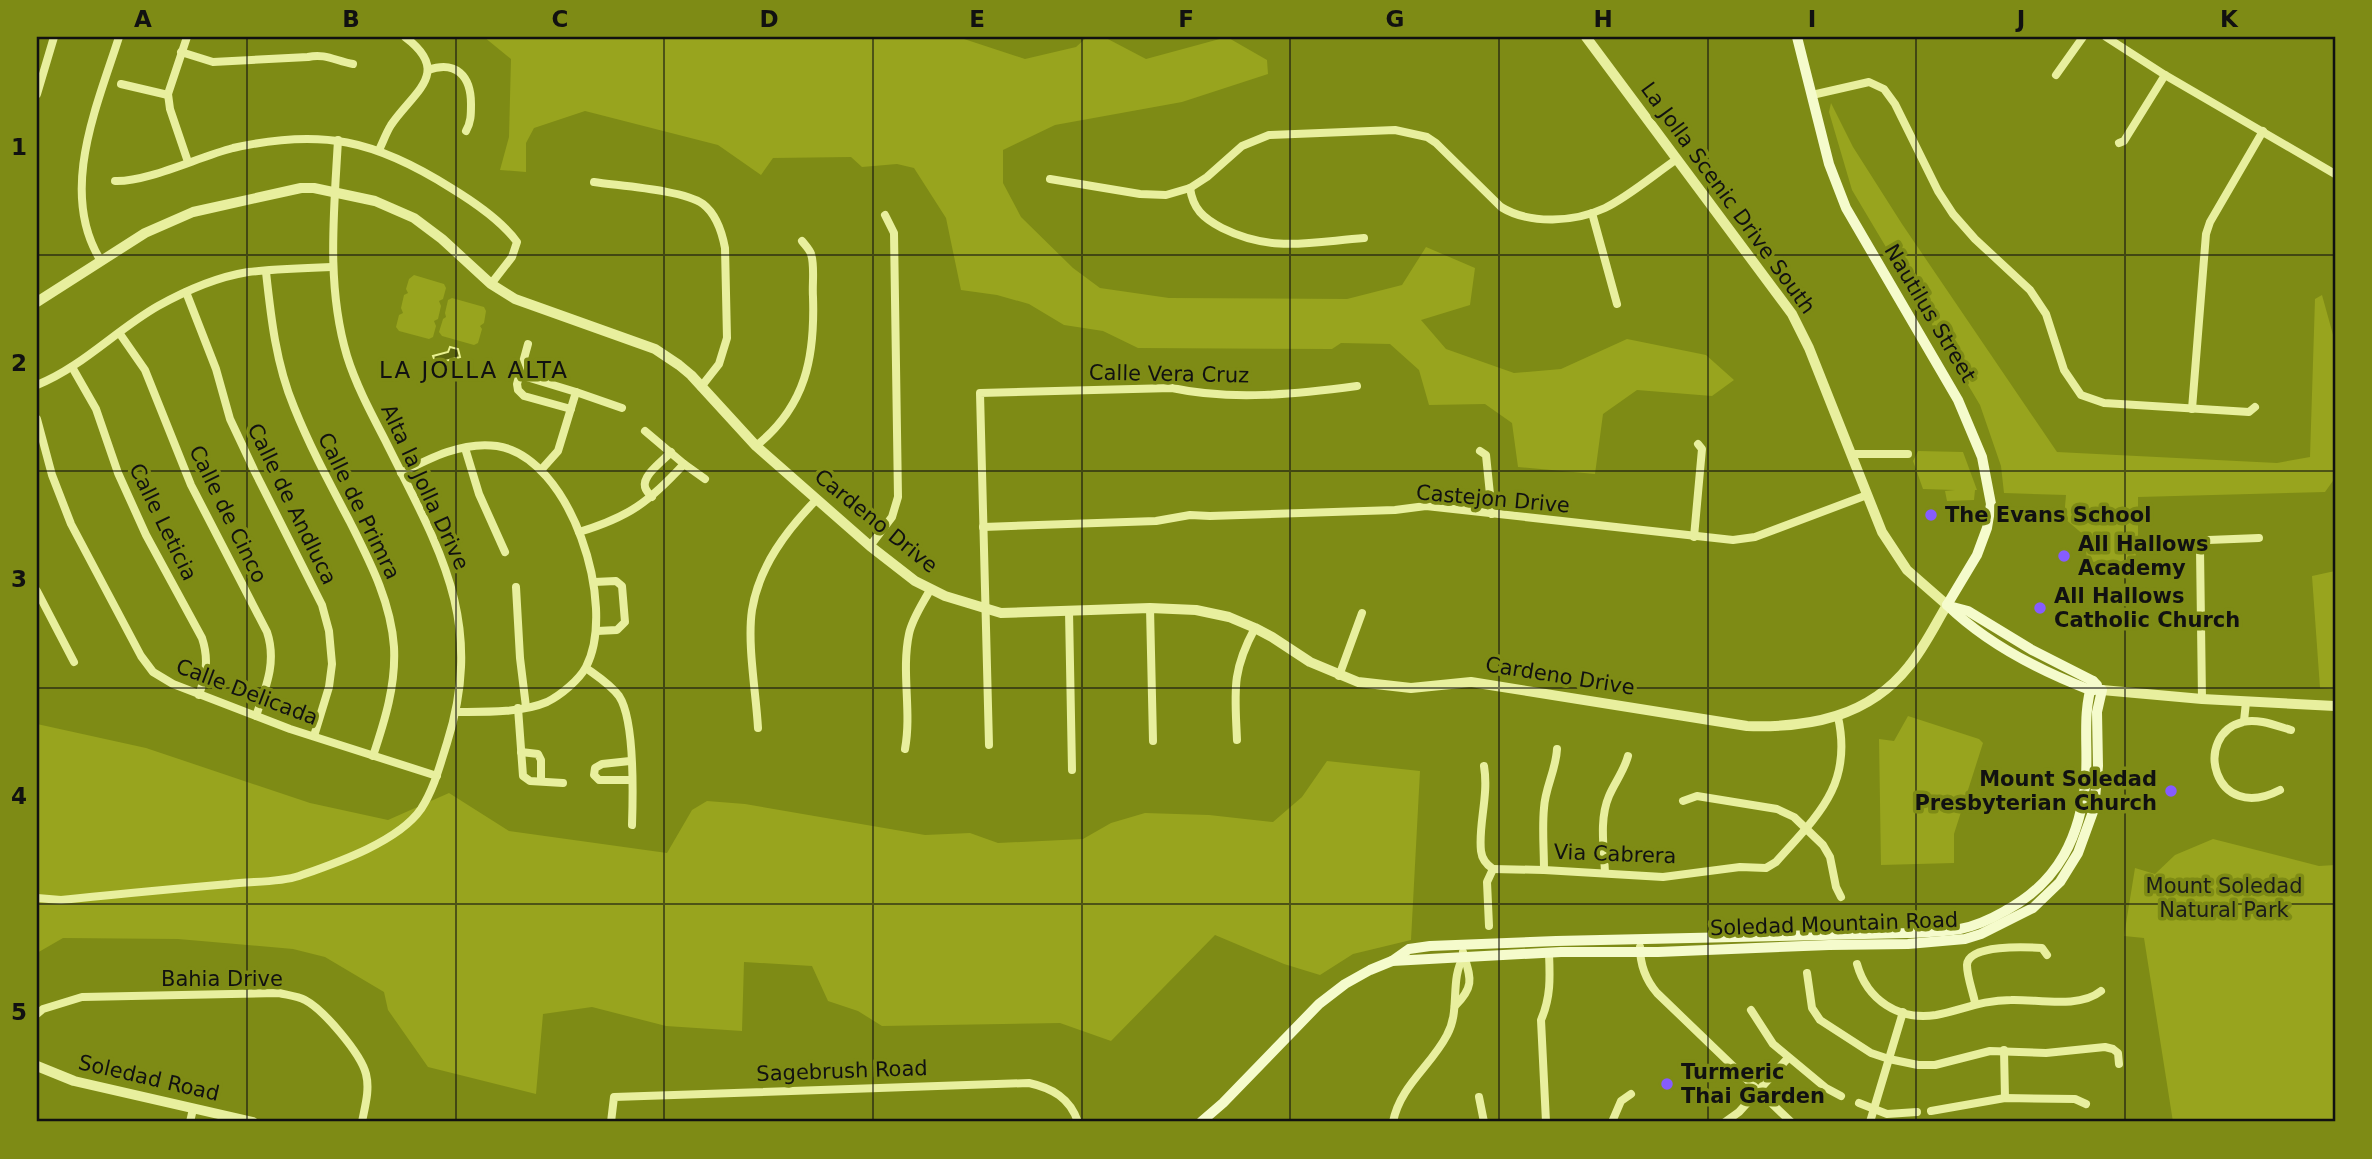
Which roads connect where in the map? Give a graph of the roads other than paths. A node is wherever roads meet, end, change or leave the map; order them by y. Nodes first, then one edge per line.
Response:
1 (54, 37) edge
2 (118, 37) edge
3 (187, 37) edge
4 (405, 37) edge
5 (1586, 37) edge
6 (1797, 37) edge
7 (2082, 37) edge
8 (2106, 37) edge
9 (181, 52) junction
10 (353, 64) dead end
11 (428, 70) junction
12 (2056, 75) dead end
13 (2165, 75) junction
14 (121, 84) dead end
15 (37, 94) edge
16 (168, 95) junction
17 (1812, 95) junction
18 (466, 131) dead end
19 (2263, 131) junction
20 (338, 140) junction
21 (2119, 143) dead end
22 (379, 150) junction
23 (1676, 159) junction
24 (188, 162) junction
25 (2335, 174) edge
26 (1050, 179) dead end
27 (115, 181) dead end
28 (594, 182) dead end
29 (1190, 188) junction
30 (335, 192) junction
31 (1592, 213) junction
32 (886, 215) dead end
33 (1364, 238) dead end
34 (802, 241) dead end
35 (101, 261) junction
36 (333, 267) junction
37 (266, 272) junction
38 (491, 284) junction
39 (186, 292) junction
40 (37, 302) edge
41 (1617, 304) dead end
42 (120, 334) junction
43 (528, 344) dead end
44 (72, 367) junction
45 (520, 375) junction
46 (37, 385) edge
47 (1357, 386) dead end
48 (701, 387) junction
49 (576, 392) junction
50 (2255, 407) dead end
51 (622, 408) dead end
52 (571, 409) junction
53 (2192, 409) junction
54 (37, 419) edge
55 (645, 431) dead end
56 (1698, 444) dead end
57 (756, 446) junction
58 (465, 448) junction
59 (1480, 451) dead end
60 (671, 452) junction
61 (1851, 454) junction
62 (1908, 454) dead end
63 (684, 464) junction
64 (541, 470) junction
65 (401, 473) junction
66 (705, 479) dead end
67 (1867, 495) junction
68 (652, 497) junction
69 (816, 500) junction
70 (1492, 514) junction
71 (983, 527) junction
72 (579, 532) junction
73 (1694, 537) junction
74 (2259, 538) dead end
75 (870, 546) junction
76 (505, 552) dead end
77 (594, 582) junction
78 (516, 587) dead end
79 (930, 590) junction
80 (37, 591) edge
81 (1947, 606) junction
82 (1150, 608) junction
83 (986, 609) junction
84 (1069, 611) junction
85 (1362, 613) dead end
86 (1255, 628) junction
87 (597, 631) junction
88 (74, 662) dead end
89 (586, 668) junction
90 (1339, 676) junction
91 (2095, 687) junction
92 (199, 695) junction
93 (2202, 699) junction
94 (2246, 702) junction
95 (2335, 706) edge
96 (522, 708) junction
97 (457, 712) junction
98 (256, 716) junction
99 (1838, 717) junction
100 (2244, 721) junction
101 (758, 728) dead end
102 (2291, 730) dead end
103 (314, 736) junction
104 (1237, 740) dead end
105 (1153, 741) dead end
106 (989, 745) dead end
107 (905, 749) dead end
108 (1557, 749) dead end
109 (521, 752) junction
110 (373, 756) junction
111 (1628, 756) dead end
112 (630, 761) junction
113 (1484, 766) dead end
114 (1072, 770) dead end
115 (437, 776) junction
116 (631, 780) junction
117 (541, 781) junction
118 (563, 783) dead end
119 (2280, 790) dead end
120 (1683, 801) dead end
121 (632, 825) dead end
122 (1806, 828) junction
123 (1493, 869) junction
124 (1544, 870) junction
125 (1605, 873) junction
126 (1842, 897) dead end
127 (37, 898) edge
128 (1489, 926) dead end
129 (1640, 946) junction
130 (1463, 951) junction
131 (1549, 953) junction
132 (2047, 955) dead end
133 (1857, 964) dead end
134 (1807, 973) dead end
135 (2101, 991) dead end
136 (1975, 1003) junction
137 (1455, 1006) junction
138 (1751, 1010) dead end
139 (1903, 1012) junction
140 (37, 1014) edge
141 (2004, 1050) junction
142 (1788, 1058) junction
143 (1889, 1059) junction
144 (2119, 1064) dead end
145 (37, 1066) edge
146 (1758, 1090) junction
147 (1632, 1094) dead end
148 (1841, 1096) dead end
149 (1479, 1097) dead end
150 (2005, 1098) junction
151 (1859, 1103) dead end
152 (2086, 1104) dead end
153 (193, 1109) junction
154 (1873, 1110) junction
155 (1931, 1111) dead end
156 (1917, 1112) dead end
157 (190, 1122) edge
158 (253, 1122) edge
159 (362, 1122) edge
160 (611, 1122) edge
161 (1078, 1122) edge
162 (1201, 1122) edge
163 (1393, 1122) edge
164 (1484, 1122) edge
165 (1546, 1122) edge
166 (1612, 1122) edge
167 (1725, 1122) edge
168 (1791, 1122) edge
169 (1870, 1122) edge

1 - 15 street
2 - 35 street
3 - 9 street
4 - 11 street
5 - 23 street, La Jolla Scenic Drive South
6 - 17 main road, Nautilus Street
7 - 12 street
8 - 13 street
9 - 10 street
9 - 16 street
11 - 18 street
11 - 22 street
13 - 19 street
13 - 21 street
14 - 16 street
16 - 24 street
17 - 53 street
17 - 81 main road, Nautilus Street
19 - 25 street
19 - 53 street
20 - 22 street
20 - 24 street
20 - 30 street, Alta la Jolla Drive
22 - 38 street
23 - 31 street
23 - 61 street, La Jolla Scenic Drive South
24 - 27 street
26 - 29 street
28 - 48 street
29 - 31 street
29 - 33 street
30 - 35 street, Cardeno Drive
30 - 36 street, Alta la Jolla Drive
30 - 38 street, Cardeno Drive
31 - 41 street
32 - 75 street
34 - 57 street
35 - 40 street, Cardeno Drive
36 - 37 street
36 - 65 street, Alta la Jolla Drive
37 - 39 street
37 - 110 street, Calle de Primra
38 - 48 street, Cardeno Drive
39 - 42 street
39 - 103 street, Calle de Andluca
42 - 44 street
42 - 98 street, Calle de Cinco
43 - 45 street
44 - 46 street
44 - 92 street, Calle Leticia
45 - 49 street
45 - 52 street
47 - 71 street, Calle Vera Cruz
48 - 57 street, Cardeno Drive
49 - 51 street
49 - 52 street
50 - 53 street
52 - 64 street
54 - 92 street, Calle Delicada
55 - 60 street
56 - 73 street
57 - 69 street, Cardeno Drive
58 - 64 street
58 - 65 street
58 - 76 street
59 - 70 street
60 - 63 street
60 - 68 street
61 - 62 street
61 - 67 street, La Jolla Scenic Drive South
63 - 66 street
63 - 68 street
64 - 72 street
65 - 97 street, Alta la Jolla Drive
67 - 73 street, Castejon Drive
67 - 81 street, La Jolla Scenic Drive South
68 - 72 street
69 - 75 street, Cardeno Drive
69 - 101 street
70 - 71 street, Castejon Drive
70 - 73 street, Castejon Drive
71 - 83 street
72 - 77 street
74 - 93 street
75 - 79 street, Cardeno Drive
77 - 87 street
77 - 87 street
78 - 96 street
79 - 83 street, Cardeno Drive
79 - 107 street
80 - 88 street
81 - 91 main road, La Jolla Scenic Drive South
81 - 99 street, Cardeno Drive
82 - 84 street, Cardeno Drive
82 - 86 street, Cardeno Drive
82 - 105 street
83 - 84 street, Cardeno Drive
83 - 106 street
84 - 114 street
85 - 90 street
86 - 90 street, Cardeno Drive
86 - 104 street
87 - 89 street
89 - 96 street
89 - 112 street
90 - 99 street, Cardeno Drive
91 - 93 street, La Jolla Scenic Drive South
91 - 129 main road, Soledad Mountain Road
92 - 98 street, Calle Delicada
93 - 94 street, La Jolla Scenic Drive South
94 - 95 street, La Jolla Scenic Drive South
94 - 100 street
96 - 97 street
96 - 109 street
97 - 115 street, Alta la Jolla Drive
98 - 103 street, Calle Delicada
99 - 122 street, Via Cabrera
100 - 102 street
100 - 119 street
103 - 110 street, Calle Delicada
108 - 124 street
109 - 117 street
109 - 117 street
110 - 115 street, Calle Delicada
111 - 125 street
112 - 116 street
112 - 116 street
113 - 123 street
115 - 127 street, Alta la Jolla Drive
116 - 121 street
117 - 118 street
120 - 122 street
122 - 125 street, Via Cabrera
122 - 126 street
123 - 124 street, Via Cabrera
123 - 128 street
124 - 125 street, Via Cabrera
129 - 130 main road, Soledad Mountain Road
129 - 131 main road, Soledad Mountain Road
129 - 146 street
130 - 131 main road, Soledad Mountain Road
130 - 137 street
130 - 137 street
130 - 162 main road, Soledad Mountain Road
131 - 165 street
132 - 136 street
133 - 139 street
134 - 143 street
135 - 136 street
136 - 139 street
137 - 163 street
138 - 142 street
139 - 143 street
140 - 159 street, Bahia Drive
141 - 143 street
141 - 144 street
141 - 150 street
142 - 146 street
142 - 148 street
143 - 154 street
145 - 153 street, Soledad Road
146 - 167 street
146 - 168 street
147 - 166 street
149 - 164 street
150 - 152 street
150 - 155 street
151 - 154 street
153 - 157 street
153 - 158 street, Soledad Road
154 - 156 street
154 - 169 street
160 - 161 street, Sagebrush Road

